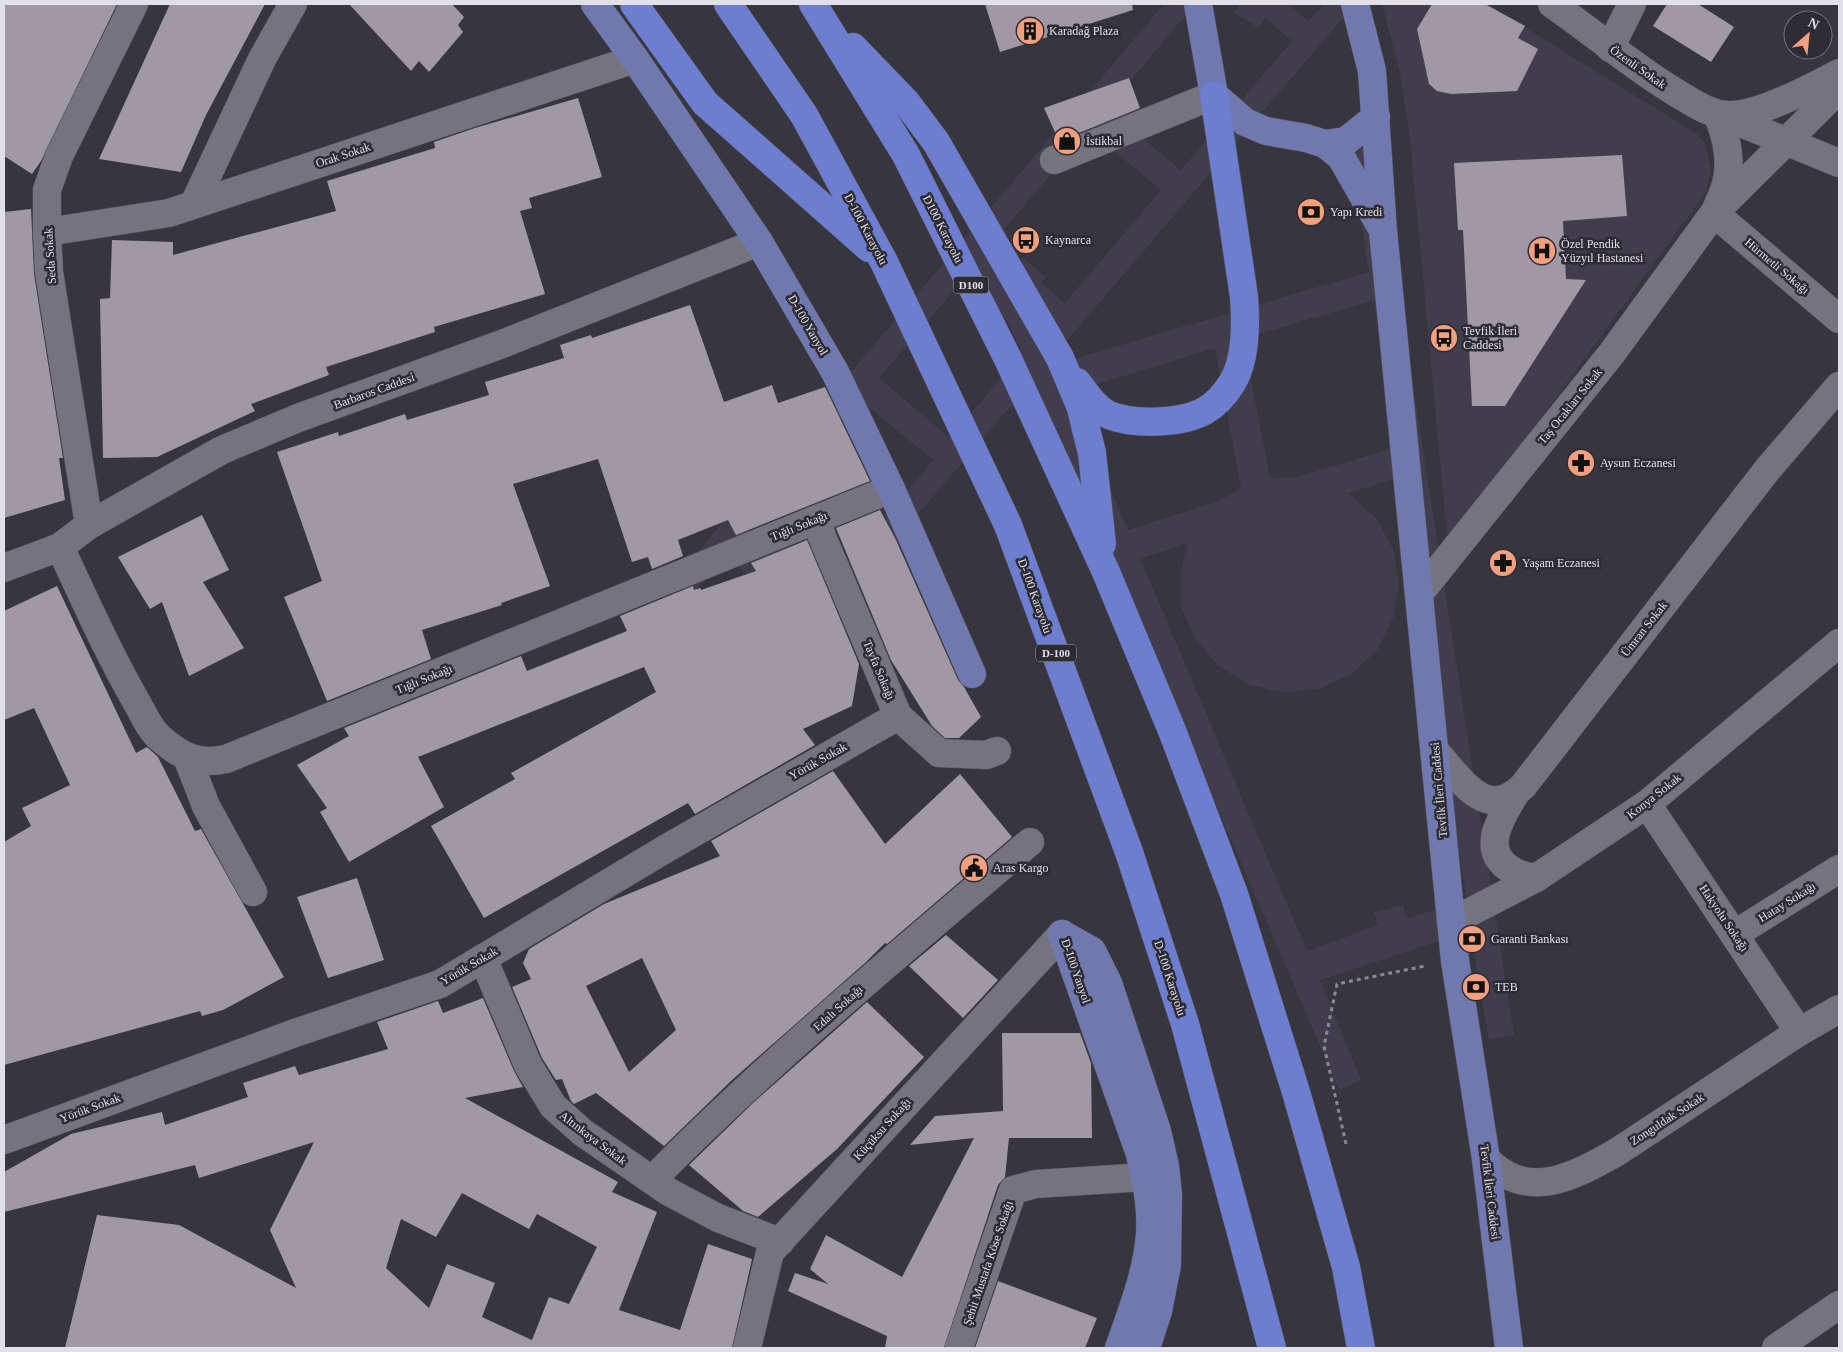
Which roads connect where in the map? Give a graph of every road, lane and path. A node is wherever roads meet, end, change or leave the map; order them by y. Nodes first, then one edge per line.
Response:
1 (134, 4) edge
2 (293, 4) edge
3 (595, 4) edge
4 (634, 4) edge
5 (728, 4) edge
6 (1198, 4) edge
7 (1355, 4) edge
8 (1552, 4) edge
9 (1632, 4) edge
10 (814, 6) edge
11 (1610, 48) junction
12 (635, 59) junction
13 (1839, 73) edge
14 (1839, 90) edge
15 (1214, 95) junction
16 (1723, 115) junction
17 (1376, 117) junction
18 (1786, 141) junction
19 (1325, 144) junction
20 (1054, 160) dead end
21 (1839, 163) edge
22 (194, 204) junction
23 (1714, 213) junction
24 (1383, 231) junction
25 (47, 232) junction
26 (759, 242) junction
27 (884, 262) junction
28 (1839, 319) edge
29 (1060, 358) junction
30 (1839, 386) edge
31 (891, 489) junction
32 (815, 520) junction
33 (89, 525) junction
34 (60, 546) junction
35 (4, 568) edge
36 (1106, 572) junction
37 (1420, 594) junction
38 (1839, 643) edge
39 (972, 674) dead end
40 (898, 716) junction
41 (997, 751) dead end
42 (1435, 751) junction
43 (187, 757) junction
44 (1515, 794) junction
45 (1647, 804) junction
46 (1030, 842) dead end
47 (1839, 869) edge
48 (1536, 878) junction
49 (253, 892) dead end
50 (1451, 922) junction
51 (1062, 934) junction
52 (1735, 934) junction
53 (484, 958) junction
54 (1455, 961) junction
55 (1839, 1009) edge
56 (1799, 1032) junction
57 (4, 1140) edge
58 (1349, 1154) dead end
59 (1486, 1159) junction
60 (1145, 1177) junction
61 (652, 1180) junction
62 (780, 1242) junction
63 (1839, 1305) edge
64 (747, 1348) edge
65 (959, 1348) edge
66 (1119, 1348) edge
67 (1146, 1348) edge
68 (1272, 1348) edge
69 (1361, 1348) edge
70 (1509, 1348) edge
71 (1776, 1348) edge

1 - 25 street, Seda Sokak
2 - 22 street
3 - 12 main road, D-100 Yanyol
4 - 27 highway
5 - 27 highway, D-100 Karayolu / D-100
6 - 15 main road
7 - 17 main road, Tevfik İleri Caddesi
8 - 11 street, Özenli Sokak
9 - 11 street
10 - 29 highway
10 - 36 highway, D100 Karayolu / D100
11 - 16 street, Özenli Sokak
12 - 22 street, Orak Sokak
12 - 26 main road, D-100 Yanyol
13 - 16 street
14 - 18 street
15 - 19 main road, Tevfik İleri Caddesi
15 - 20 street
15 - 29 highway
16 - 18 street, Özenli Sokak
16 - 23 street
17 - 19 main road
17 - 24 main road, Tevfik İleri Caddesi
18 - 21 street, Özenli Sokak
18 - 23 street
19 - 24 main road, Tevfik İleri Caddesi
22 - 25 street, Orak Sokak
23 - 28 street, Hürmetli Sokağı
23 - 37 street, Taş Ocakları Sokak
24 - 37 main road, Tevfik İleri Caddesi
25 - 33 street, Seda Sokak
26 - 31 main road, D-100 Yanyol
26 - 33 street, Barbaros Caddesi
27 - 68 highway, D-100 Karayolu / D-100
29 - 36 highway
30 - 44 street, Ümran Sokak
31 - 32 street, Tığlı Sokağı
31 - 39 main road, D-100 Yanyol
32 - 40 street, Tayfa Sokağı
32 - 43 street, Tığlı Sokağı
33 - 34 street, Barbaros Caddesi
34 - 35 street, Barbaros Caddesi
34 - 43 street, Tığlı Sokağı
36 - 69 highway
37 - 42 main road, Tevfik İleri Caddesi
38 - 45 street, Konya Sokak
40 - 41 street, Tayfa Sokağı
40 - 53 street, Yörük Sokak
42 - 44 street
42 - 50 main road, Tevfik İleri Caddesi
43 - 49 street
44 - 48 street, Ümran Sokak
45 - 48 street, Konya Sokak
45 - 52 street, Hakyolu Sokağı
46 - 61 street, Edalı Sokağı
47 - 52 street, Hatay Sokağı
48 - 50 street, Konya Sokak
50 - 54 main road, Tevfik İleri Caddesi
51 - 60 main road, D-100 Yanyol
51 - 62 street, Küçüksu Sokağı
51 - 67 main road, D-100 Yanyol
52 - 56 street, Hakyolu Sokağı
53 - 57 street, Yörük Sokak
53 - 61 street, Altınkaya Sokak
54 - 58 path
54 - 59 main road, Tevfik İleri Caddesi
55 - 56 street, Zonguldak Sokak
56 - 59 street, Zonguldak Sokak
59 - 70 main road, Tevfik İleri Caddesi
60 - 65 street, Şehit Mustafa Köse Sokağı
60 - 66 main road, D-100 Yanyol
61 - 62 street, Altınkaya Sokak
62 - 64 street, Küçüksu Sokağı
63 - 71 street

